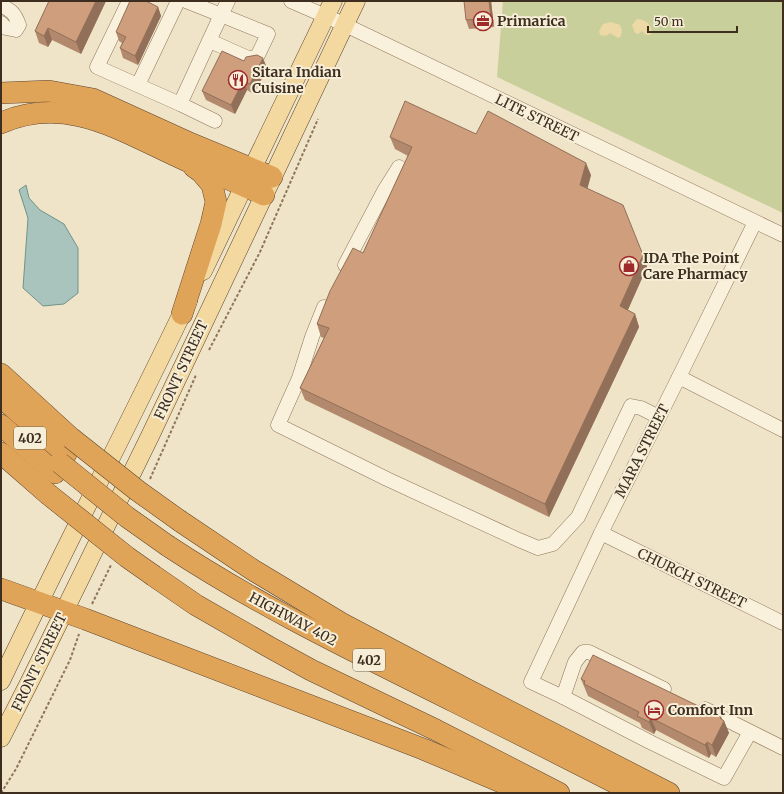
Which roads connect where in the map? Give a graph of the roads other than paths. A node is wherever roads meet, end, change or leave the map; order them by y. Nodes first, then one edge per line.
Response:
1 (129, 1) edge
2 (178, 1) edge
3 (186, 1) edge
4 (228, 1) edge
5 (291, 1) edge
6 (356, 1) edge
7 (1, 6) edge
8 (221, 15) junction
9 (335, 16) edge
10 (1, 23) edge
11 (210, 40) junction
12 (138, 85) junction
13 (1, 93) edge
14 (180, 104) junction
15 (216, 121) dead end
16 (1, 123) edge
17 (174, 155) junction
18 (399, 167) dead end
19 (249, 177) junction
20 (268, 186) junction
21 (755, 222) junction
22 (783, 235) edge
23 (338, 280) edge
24 (330, 294) edge
25 (182, 314) junction
26 (1, 374) edge
27 (679, 377) junction
28 (1, 397) edge
29 (1, 412) edge
30 (660, 417) junction
31 (1, 425) edge
32 (783, 430) edge
33 (1, 453) edge
34 (63, 457) junction
35 (1, 472) edge
36 (46, 498) junction
37 (601, 533) junction
38 (171, 539) junction
39 (1, 589) edge
40 (38, 603) junction
41 (64, 612) junction
42 (783, 623) edge
43 (1, 681) edge
44 (675, 695) edge
45 (563, 697) junction
46 (697, 705) edge
47 (750, 732) junction
48 (1, 738) edge
49 (783, 748) edge
50 (527, 793) edge
51 (559, 793) edge
52 (608, 793) edge
53 (635, 793) edge
54 (669, 793) edge

1 - 12 street
2 - 12 street
3 - 8 street
4 - 8 street
5 - 9 street, LITE STREET
6 - 9 main road, FRONT STREET
7 - 10 street
8 - 11 street
8 - 11 street
9 - 19 main road, FRONT STREET
9 - 20 main road, FRONT STREET
9 - 21 street, LITE STREET
11 - 14 street
12 - 14 street
13 - 19 highway
14 - 15 street
16 - 17 highway
17 - 19 highway
17 - 25 highway
18 - 23 street
19 - 20 highway
19 - 25 main road, FRONT STREET
20 - 41 main road, FRONT STREET
21 - 22 street, LITE STREET
21 - 27 street, MARA STREET
24 - 30 street
25 - 40 main road, FRONT STREET
26 - 34 highway
27 - 30 street, MARA STREET
27 - 32 street
28 - 34 highway
29 - 34 highway, HIGHWAY 402 / 402
30 - 37 street, MARA STREET
31 - 34 highway
33 - 36 highway, 402
34 - 38 highway, HIGHWAY 402 / 402, bridge
34 - 38 highway, bridge
35 - 36 highway
36 - 51 highway, 402, bridge
37 - 42 street, CHURCH STREET
37 - 45 street, MARA STREET
38 - 52 highway
38 - 53 highway, HIGHWAY 402 / 402
38 - 54 highway
39 - 40 highway
40 - 41 highway
40 - 43 main road, FRONT STREET
41 - 48 main road, FRONT STREET
41 - 50 highway
44 - 45 street
45 - 47 street
46 - 47 street
47 - 49 street

